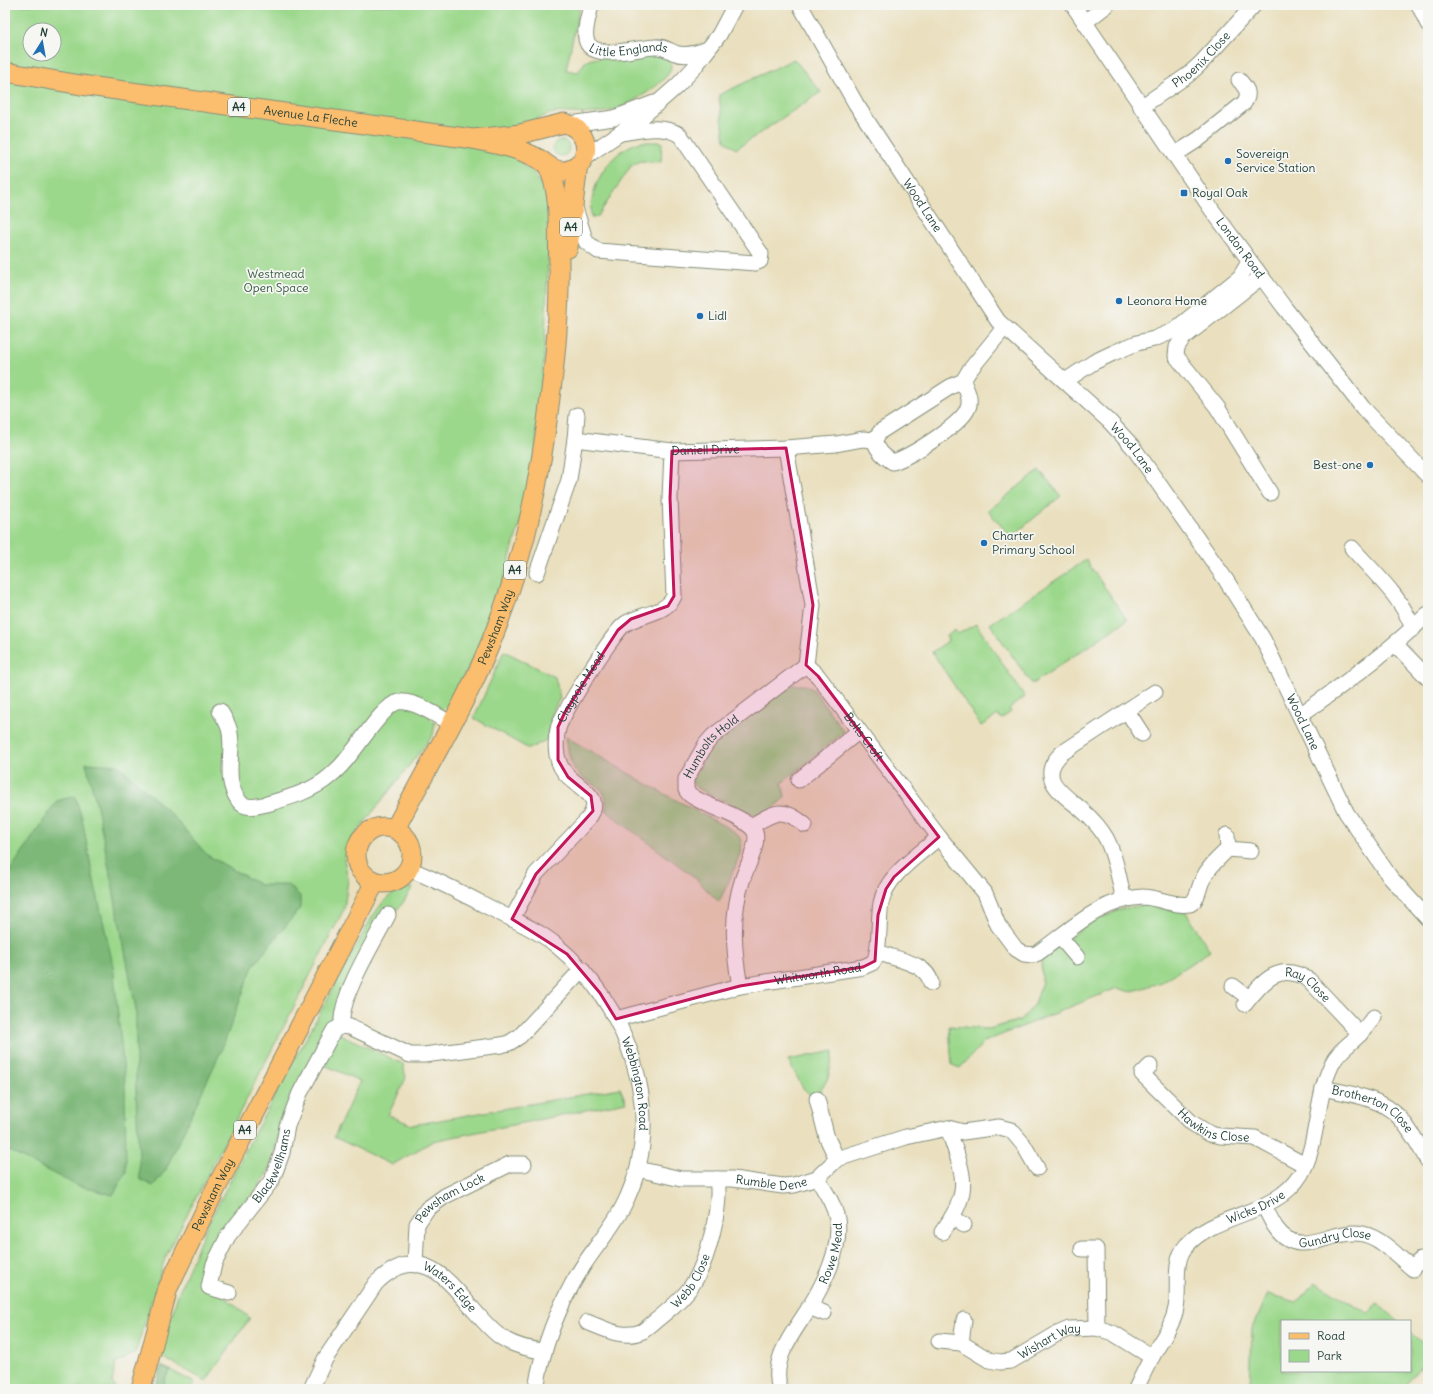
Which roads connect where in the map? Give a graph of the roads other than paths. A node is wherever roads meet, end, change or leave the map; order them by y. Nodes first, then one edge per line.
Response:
1 (591, 5) edge
2 (735, 5) edge
3 (800, 5) edge
4 (1073, 5) edge
5 (1107, 5) edge
6 (1254, 5) edge
7 (1419, 5) edge
8 (1084, 22) junction
9 (1428, 24) edge
10 (708, 49) junction
11 (670, 50) junction
12 (5, 72) edge
13 (1239, 80) dead end
14 (677, 86) junction
15 (657, 102) junction
16 (1142, 107) junction
17 (570, 124) junction
18 (549, 127) junction
19 (621, 133) junction
20 (474, 138) junction
21 (1174, 155) junction
22 (580, 162) junction
23 (546, 164) junction
24 (573, 202) junction
25 (1249, 262) junction
26 (1261, 277) junction
27 (560, 288) junction
28 (1004, 328) junction
29 (963, 381) junction
30 (1065, 381) junction
31 (577, 415) dead end
32 (575, 439) junction
33 (874, 440) junction
34 (786, 448) junction
35 (672, 451) junction
36 (1428, 476) edge
37 (1270, 493) dead end
38 (1352, 548) dead end
39 (537, 573) dead end
40 (1428, 614) edge
41 (1413, 629) junction
42 (1396, 645) junction
43 (806, 666) junction
44 (1428, 678) edge
45 (1155, 692) dead end
46 (220, 711) dead end
47 (1128, 711) junction
48 (1300, 715) junction
49 (450, 724) junction
50 (859, 731) junction
51 (1142, 734) dead end
52 (799, 780) dead end
53 (805, 825) dead end
54 (751, 826) junction
55 (395, 828) junction
56 (939, 837) junction
57 (1251, 851) dead end
58 (409, 869) junction
59 (375, 882) junction
60 (1124, 900) junction
61 (388, 915) dead end
62 (512, 919) junction
63 (1428, 919) edge
64 (1060, 937) junction
65 (878, 952) junction
66 (1077, 957) dead end
67 (582, 969) junction
68 (931, 983) dead end
69 (740, 986) junction
70 (1233, 986) dead end
71 (1374, 1017) dead end
72 (616, 1019) junction
73 (342, 1026) junction
74 (1360, 1034) junction
75 (1150, 1066) dead end
76 (1323, 1088) junction
77 (824, 1107) dead end
78 (948, 1128) junction
79 (837, 1159) junction
80 (518, 1161) dead end
81 (1428, 1161) edge
82 (1305, 1166) junction
83 (1037, 1168) dead end
84 (638, 1169) junction
85 (817, 1178) junction
86 (717, 1179) junction
87 (1264, 1206) junction
88 (942, 1232) dead end
89 (1082, 1249) dead end
90 (416, 1265) junction
91 (1412, 1269) dead end
92 (229, 1293) dead end
93 (809, 1307) junction
94 (824, 1313) dead end
95 (964, 1320) dead end
96 (587, 1322) dead end
97 (1096, 1328) junction
98 (939, 1341) dead end
99 (961, 1343) junction
100 (543, 1351) junction
101 (1152, 1357) junction
102 (141, 1389) edge
103 (311, 1389) edge
104 (536, 1389) edge
105 (780, 1389) edge
106 (1136, 1389) edge

1 - 11 street, Little Englands
2 - 10 street, Avenue La Fleche
3 - 28 street, Wood Lane
4 - 8 street, London Road
5 - 8 street
6 - 16 street, Phoenix Close
7 - 9 street
8 - 16 street, London Road
10 - 11 street, Little Englands
10 - 14 street, Avenue La Fleche
11 - 14 street
12 - 20 main road, Avenue La Fleche / A4
13 - 21 street
14 - 15 street, Avenue La Fleche
15 - 17 street, Avenue La Fleche
15 - 19 street, Avenue La Fleche
16 - 21 street, London Road
17 - 18 main road, Avenue La Fleche / A4
17 - 22 main road, A4
18 - 20 main road, Avenue La Fleche / A4
18 - 23 main road, A4
19 - 22 street, Avenue La Fleche
19 - 24 street
20 - 23 main road, Avenue La Fleche / A4
21 - 25 street, London Road
22 - 23 main road, Avenue La Fleche / A4
22 - 24 main road, Pewsham Way / A4
23 - 27 main road, Pewsham Way / A4
24 - 27 main road, Pewsham Way / A4
25 - 26 street, London Road
25 - 30 street
26 - 36 street, London Road
26 - 37 street
27 - 49 main road, Pewsham Way / A4
28 - 29 street
28 - 30 street, Wood Lane
29 - 33 street
29 - 33 street
30 - 48 street, Wood Lane
31 - 32 street
32 - 35 street, Daniell Drive
32 - 39 street
33 - 34 street, Daniell Drive
34 - 35 street, Daniell Drive
34 - 43 street
35 - 62 street, Claypole Mead
38 - 41 street
40 - 41 street
41 - 42 street
42 - 44 street
42 - 48 street
43 - 50 street, Bolts Croft
43 - 54 street, Humbolts Hold
45 - 47 street
46 - 49 street
47 - 51 street
47 - 60 street
48 - 63 street, Wood Lane
49 - 55 main road, Pewsham Way / A4
50 - 52 street
50 - 56 street, Bolts Croft
53 - 54 street
54 - 69 street
55 - 58 main road
55 - 59 main road
56 - 64 street, Bolts Croft
56 - 65 street
57 - 60 street, Bolts Croft
58 - 59 main road
58 - 62 street, Webbington Road
59 - 102 main road, Pewsham Way / A4
60 - 64 street, Bolts Croft
61 - 73 street
62 - 67 street, Webbington Road
64 - 66 street
65 - 68 street
65 - 69 street, Whitworth Road
67 - 72 street, Webbington Road
67 - 73 street
69 - 72 street, Whitworth Road
70 - 74 street, Ray Close
71 - 74 street, Wicks Drive
72 - 84 street, Webbington Road
73 - 92 street, Blackwellhams
74 - 76 street, Wicks Drive
75 - 82 street, Hawkins Close
76 - 81 street, Brotherton Close
76 - 82 street, Wicks Drive
77 - 79 street
78 - 79 street, Rumble Dene
78 - 83 street, Rumble Dene
78 - 88 street
79 - 85 street, Rumble Dene
80 - 90 street, Pewsham Lock
82 - 87 street, Wicks Drive
84 - 86 street, Rumble Dene
84 - 100 street, Webbington Road
85 - 86 street, Rumble Dene
85 - 93 street, Rowe Mead
86 - 96 street, Webb Close
87 - 91 street, Gundry Close
87 - 101 street, Wicks Drive
89 - 97 street, Wishart Way
90 - 100 street, Waters Edge
90 - 103 street, Waters Edge
93 - 94 street
93 - 105 street, Rowe Mead
95 - 99 street
97 - 99 street, Wishart Way
97 - 101 street, Wishart Way
98 - 99 street, Wishart Way
100 - 104 street, Webbington Road
101 - 106 street, Wicks Drive

